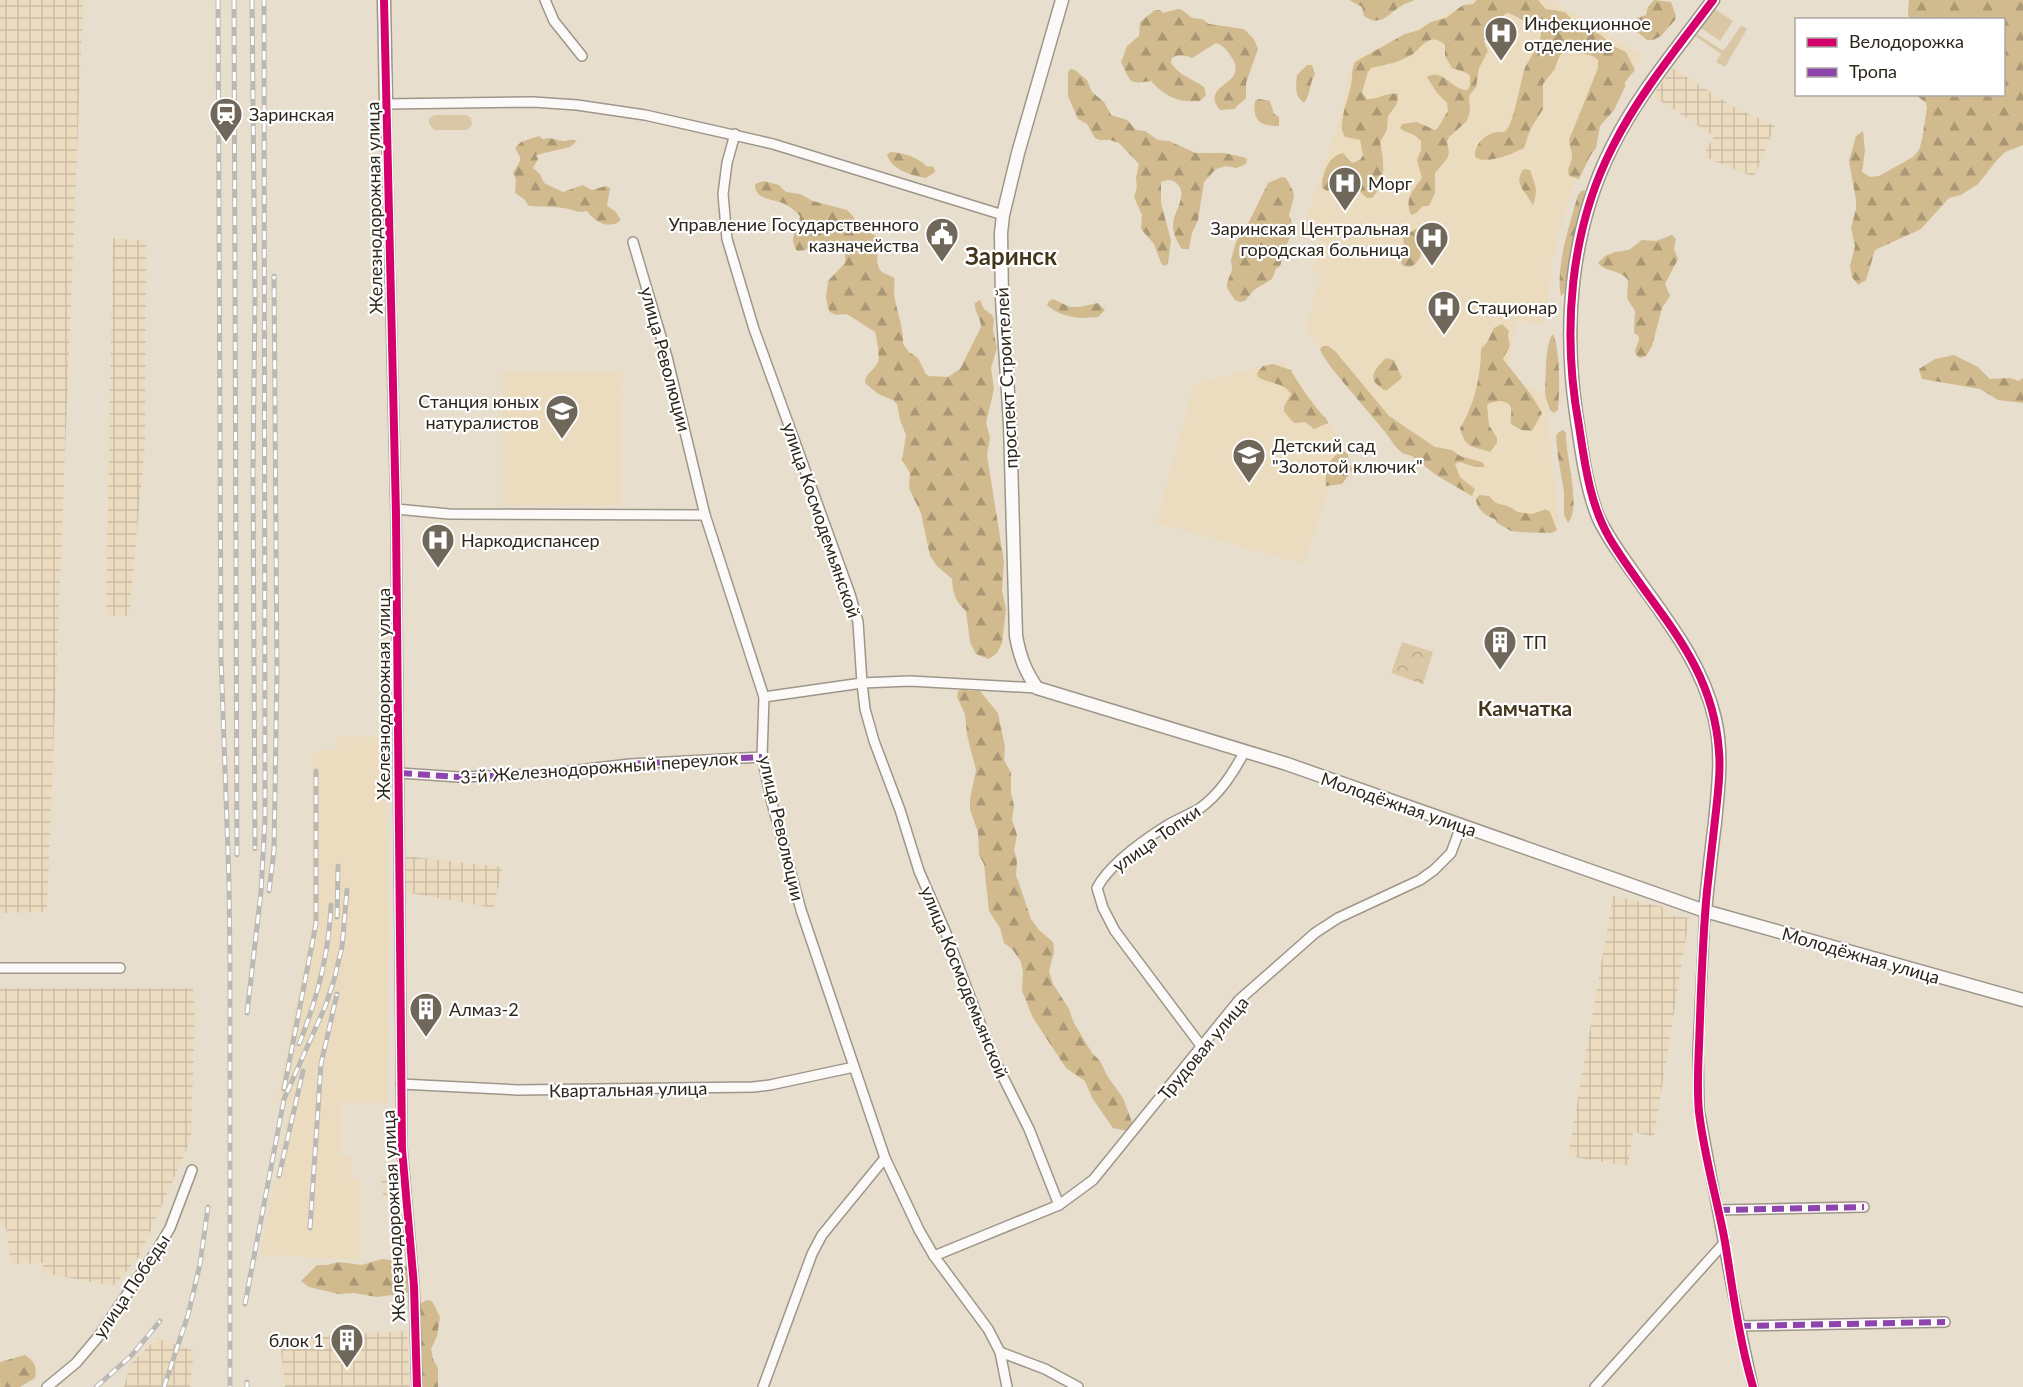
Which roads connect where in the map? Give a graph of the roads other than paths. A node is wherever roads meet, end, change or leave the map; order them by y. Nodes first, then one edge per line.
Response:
1 (384, 0) edge
2 (545, 0) edge
3 (1062, 0) edge
4 (1713, 0) edge
5 (582, 56) dead end
6 (387, 104) junction
7 (735, 134) junction
8 (1003, 215) junction
9 (633, 242) dead end
10 (396, 509) junction
11 (705, 515) junction
12 (862, 683) junction
13 (1038, 688) junction
14 (764, 697) junction
15 (1245, 751) junction
16 (762, 757) junction
17 (400, 773) junction
18 (1461, 826) junction
19 (1705, 911) junction
20 (0, 968) edge
21 (120, 968) dead end
22 (2023, 1000) edge
23 (1202, 1047) junction
24 (854, 1067) junction
25 (401, 1084) junction
26 (885, 1158) junction
27 (192, 1170) dead end
28 (1059, 1204) junction
29 (1864, 1207) dead end
30 (1718, 1210) junction
31 (1725, 1242) junction
32 (934, 1256) junction
33 (1945, 1322) dead end
34 (1739, 1326) junction
35 (1000, 1352) junction
36 (47, 1387) edge
37 (417, 1387) edge
38 (763, 1387) edge
39 (1007, 1387) edge
40 (1078, 1387) edge
41 (1595, 1387) edge
42 (1753, 1387) edge

1 - 6 street, Железнодорожная улица
2 - 5 street
3 - 8 street, проспект Строителей
4 - 19 street
6 - 7 street
6 - 10 street, Железнодорожная улица
7 - 8 street
7 - 12 street, улица Космодемьянской
8 - 13 street, проспект Строителей
9 - 11 street, улица Революции
10 - 11 street
10 - 17 street, Железнодорожная улица
11 - 14 street, улица Революции
12 - 13 street, Молодёжная улица
12 - 14 street, Молодёжная улица
12 - 28 street, улица Космодемьянской
13 - 15 street, Молодёжная улица
14 - 16 street, улица Революции
15 - 18 street, Молодёжная улица
15 - 23 street, улица Топки
16 - 17 street, 3-й Железнодорожный переулок
16 - 24 street, улица Революции
17 - 25 street, Железнодорожная улица
18 - 19 street, Молодёжная улица
18 - 23 street, Трудовая улица
19 - 22 street, Молодёжная улица
19 - 30 street
20 - 21 street
23 - 28 street, Трудовая улица
24 - 25 street, Квартальная улица
24 - 26 street, улица Революции
25 - 37 street, Железнодорожная улица
26 - 32 street, улица Революции
26 - 38 street
27 - 36 street, улица Победы
28 - 32 street, Трудовая улица
29 - 30 street
30 - 31 street
31 - 34 street
31 - 41 street
32 - 35 street, улица Революции
33 - 34 street
34 - 42 street
35 - 39 street, улица Революции
35 - 40 street

